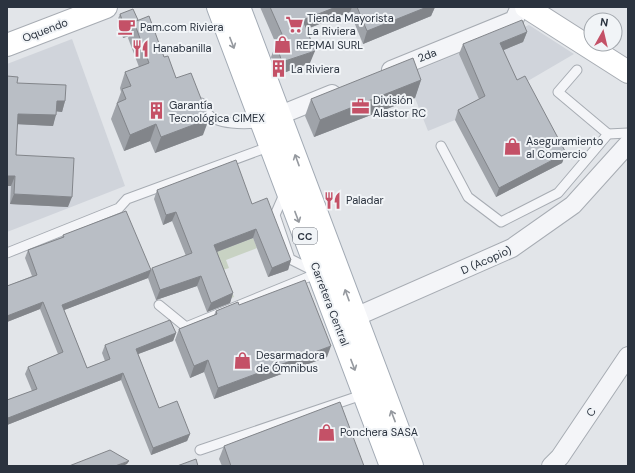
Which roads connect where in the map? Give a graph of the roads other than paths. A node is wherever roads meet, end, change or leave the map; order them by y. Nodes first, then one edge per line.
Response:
1 (106, 7) edge
2 (218, 7) edge
3 (239, 7) edge
4 (520, 7) edge
5 (526, 7) edge
6 (7, 45) edge
7 (577, 70) dead end
8 (628, 72) edge
9 (375, 77) edge
10 (346, 89) edge
11 (200, 100) edge
12 (271, 119) junction
13 (608, 134) junction
14 (628, 134) edge
15 (280, 143) junction
16 (628, 144) edge
17 (441, 146) dead end
18 (7, 252) edge
19 (318, 273) junction
20 (159, 305) dead end
21 (346, 321) junction
22 (628, 356) edge
23 (623, 375) edge
24 (373, 391) junction
25 (200, 450) dead end
26 (561, 463) edge
27 (391, 466) edge
28 (412, 466) edge

1 - 6 main road, Oquendo
2 -> 12 main road, Carretera Central / CC
3 - 12 main road, Carretera Central / CC
4 - 9 street, 2da
5 - 8 main road
7 - 13 lane
10 - 12 street
11 - 12 lane
12 - 15 main road, Carretera Central / CC
13 - 14 lane
13 - 17 lane
15 - 18 lane
15 - 19 main road, Carretera Central / CC
21 -> 15 main road, Carretera Central / CC
16 - 21 street, D (Acopio)
19 - 20 lane
19 - 21 main road, Carretera Central / CC
21 - 24 main road, Carretera Central / CC
22 - 23 street, C
23 - 26 street, C
24 - 25 lane
24 - 27 main road, Carretera Central / CC
28 -> 24 main road, Carretera Central / CC

